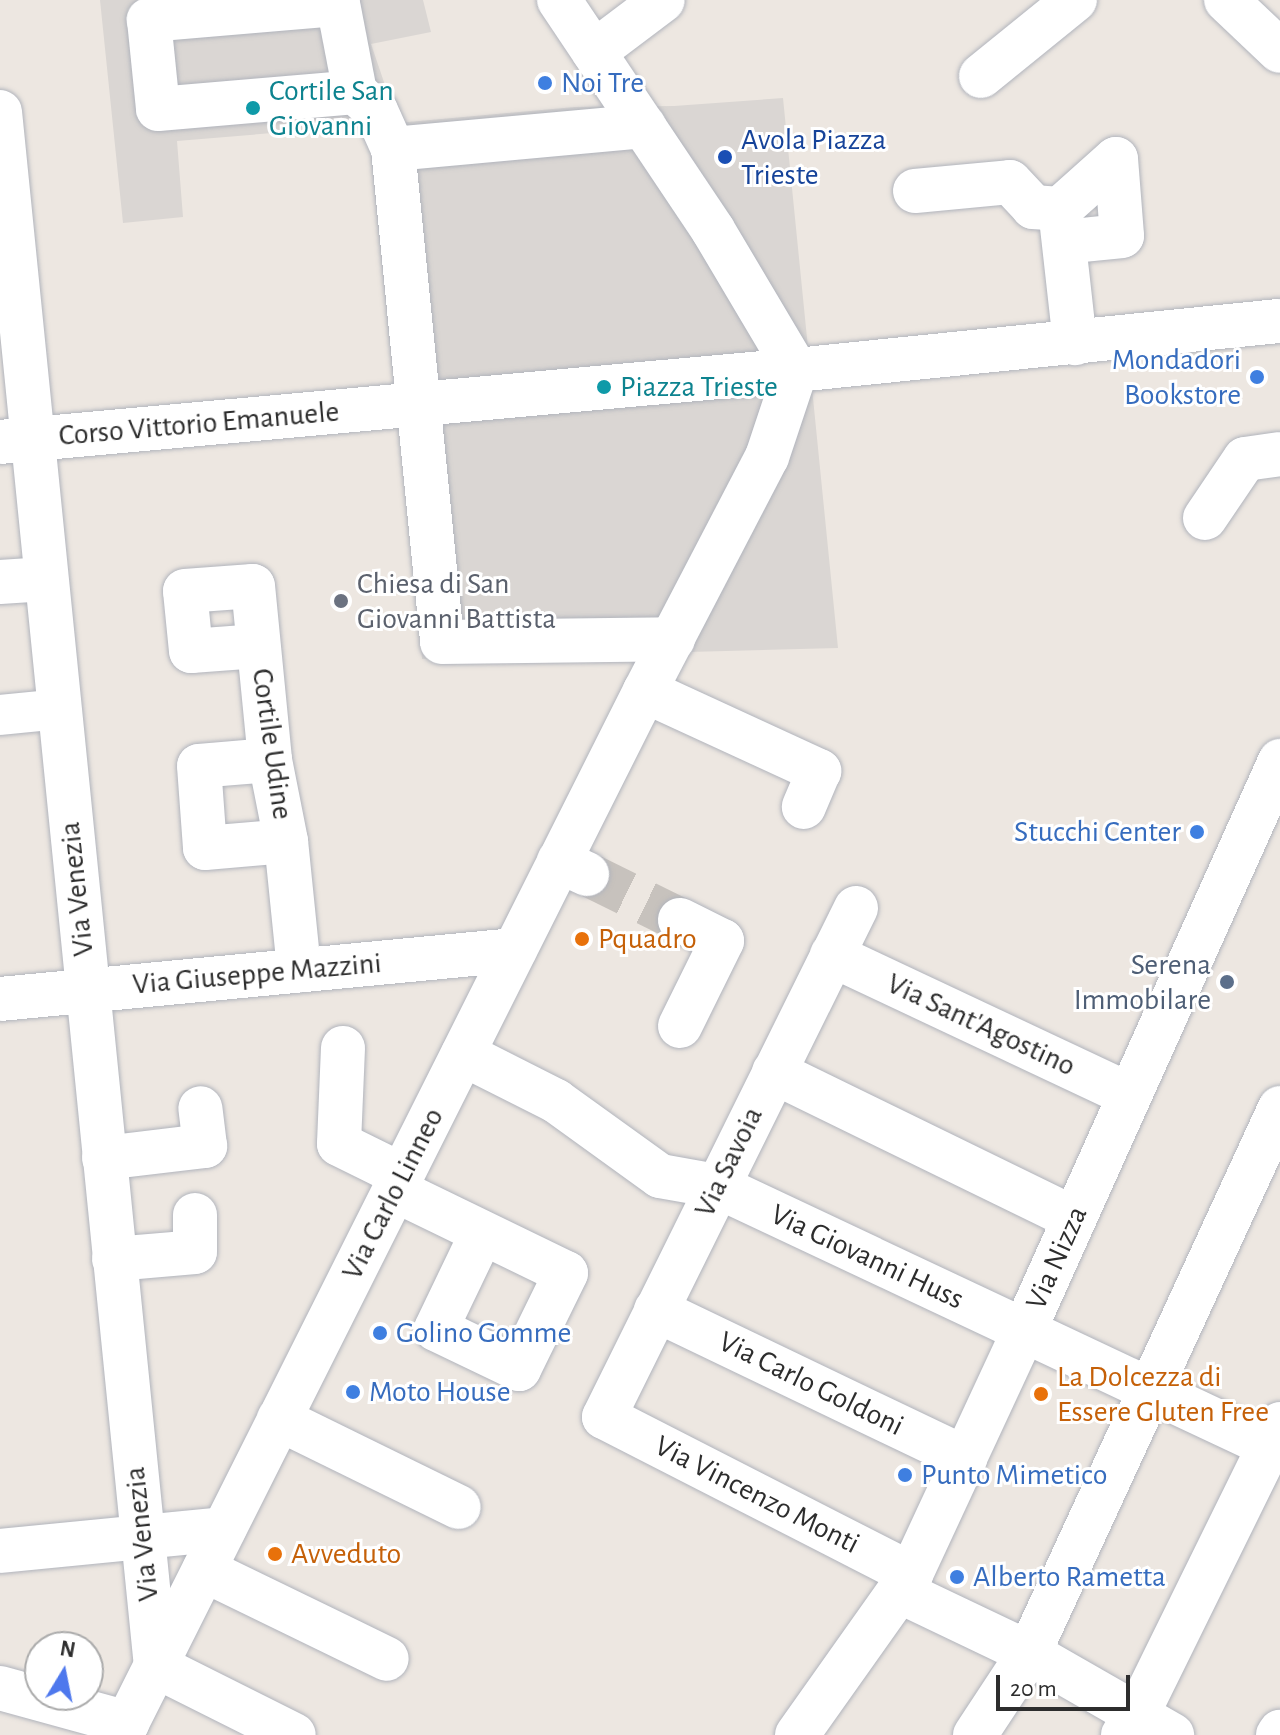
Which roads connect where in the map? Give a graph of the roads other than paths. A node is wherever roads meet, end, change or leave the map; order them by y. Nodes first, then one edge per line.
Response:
1 (559, 0) edge
2 (663, 0) edge
3 (1226, 0) edge
4 (1055, 6) edge
5 (1280, 51) edge
6 (594, 52) junction
7 (981, 76) dead end
8 (355, 92) junction
9 (0, 112) edge
10 (638, 117) junction
11 (393, 149) junction
12 (915, 191) dead end
13 (6, 230) edge
14 (1280, 321) edge
15 (1075, 343) junction
16 (803, 370) junction
17 (409, 404) junction
18 (16, 441) edge
19 (1280, 454) edge
20 (1205, 518) dead end
21 (46, 579) junction
22 (0, 582) edge
23 (258, 646) junction
24 (661, 661) junction
25 (60, 709) junction
26 (0, 715) edge
27 (270, 760) junction
28 (1280, 761) edge
29 (804, 807) dead end
30 (286, 841) junction
31 (856, 908) dead end
32 (680, 920) tunnel mouth
33 (515, 950) junction
34 (832, 955) junction
35 (299, 970) junction
36 (87, 991) junction
37 (0, 999) edge
38 (680, 1026) dead end
39 (343, 1048) dead end
40 (463, 1054) junction
41 (774, 1072) junction
42 (1129, 1095) junction
43 (200, 1108) dead end
44 (1280, 1108) edge
45 (104, 1158) junction
46 (398, 1183) junction
47 (717, 1186) junction
48 (195, 1215) dead end
49 (1074, 1218) junction
50 (482, 1233) junction
51 (114, 1259) junction
52 (656, 1310) junction
53 (1024, 1331) junction
54 (1147, 1390) junction
55 (604, 1417) joint
56 (279, 1419) junction
57 (1277, 1440) edge
58 (965, 1458) junction
59 (459, 1507) dead end
60 (224, 1529) junction
61 (142, 1537) junction
62 (0, 1551) edge
63 (204, 1570) junction
64 (906, 1583) junction
65 (1029, 1653) junction
66 (387, 1659) dead end
67 (156, 1666) junction
68 (0, 1688) edge
69 (1144, 1728) edge
70 (124, 1729) edge
71 (294, 1735) edge
72 (797, 1735) edge
73 (975, 1735) edge

1 - 6 street
2 - 6 street
3 - 5 street
4 - 7 street
6 - 10 street
8 - 8 street
8 - 11 street
9 - 13 street, Via Venezia
10 - 11 street
10 - 16 street
11 - 17 street
12 - 15 street
13 - 18 street, Via Venezia
14 - 15 street
15 - 16 street
16 - 17 street, Corso Vittorio Emanuele
16 - 24 street, Via Carlo Linneo
17 - 18 street, Corso Vittorio Emanuele
17 - 24 street
18 - 21 street, Via Venezia
19 - 20 street
21 - 22 street
21 - 25 street, Via Venezia
23 - 23 street, Cortile Udine
23 - 27 street, Cortile Udine
24 - 29 street
24 - 33 street, Via Carlo Linneo
25 - 26 street
25 - 36 street, Via Venezia
27 - 30 street, Cortile Udine
27 - 30 street
28 - 42 street, Via Nizza
30 - 35 street, Cortile Udine
31 - 34 street, Via Savoia
32 - 38 street
33 - 35 street, Via Giuseppe Mazzini
33 - 40 street, Via Carlo Linneo
34 - 41 street, Via Savoia
34 - 42 street, Via Sant'Agostino
35 - 36 street, Via Giuseppe Mazzini
36 - 37 street, Via Giuseppe Mazzini
36 - 45 street, Via Venezia
39 - 46 street
40 - 46 street, Via Carlo Linneo
40 - 47 street, Via Giovanni Huss
41 - 47 street, Via Savoia
41 - 49 street
42 - 49 street, Via Nizza
43 - 45 street
44 - 54 street
45 - 51 street, Via Venezia
46 - 50 street
46 - 56 street, Via Carlo Linneo
47 - 52 street, Via Savoia
47 - 53 street, Via Giovanni Huss
48 - 51 street
49 - 53 street, Via Nizza
50 - 50 street
51 - 61 street, Via Venezia
52 - 55 street, Via Savoia
52 - 58 street, Via Carlo Goldoni
53 - 54 street, Via Giovanni Huss
53 - 58 street, Via Nizza
54 - 57 street, Via Giovanni Huss
54 - 65 street
55 - 64 street, Via Vincenzo Monti
56 - 59 street
56 - 60 street, Via Carlo Linneo
57 - 69 street
58 - 64 street, Via Nizza
60 - 61 street
60 - 63 street, Via Carlo Linneo
61 - 62 street
61 - 67 street, Via Venezia
63 - 66 street
63 - 67 street, Via Carlo Linneo
64 - 65 street, Via Vincenzo Monti
64 - 72 street, Via Nizza
65 - 69 street, Via Vincenzo Monti
65 - 73 street
67 - 70 street, Via Carlo Linneo
67 - 71 street
68 - 70 street

